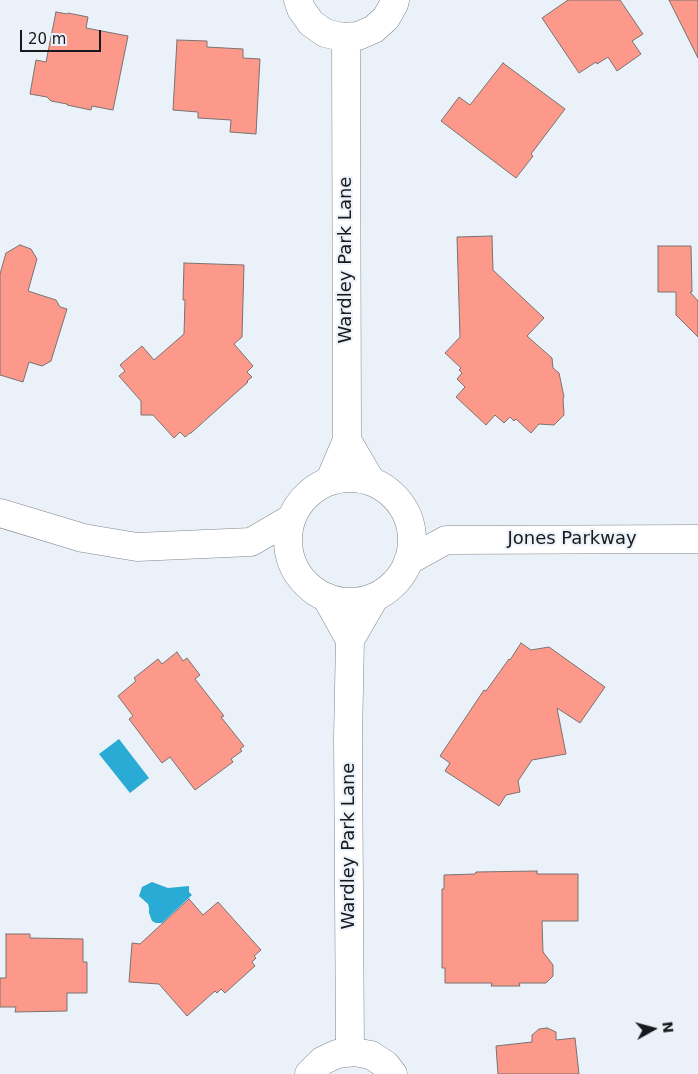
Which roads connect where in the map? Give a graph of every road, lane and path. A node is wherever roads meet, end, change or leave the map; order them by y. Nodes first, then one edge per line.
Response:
1 (298, 0) edge
2 (395, 0) edge
3 (346, 37) junction
4 (347, 440) junction
5 (330, 480) junction
6 (371, 481) junction
7 (0, 513) edge
8 (406, 513) junction
9 (292, 518) junction
10 (698, 539) edge
11 (446, 540) junction
12 (250, 542) junction
13 (291, 560) junction
14 (408, 561) junction
15 (375, 597) junction
16 (326, 598) junction
17 (350, 640) junction
18 (350, 1052) junction
19 (310, 1074) edge
20 (393, 1074) edge

1 - 3 street
2 - 3 street
3 - 4 street, Wardley Park Lane
4 - 5 street, Wardley Park Lane
4 - 6 street
5 - 6 street
5 - 9 street
6 - 8 street
7 - 12 street
8 - 11 street
8 - 14 street
9 - 12 street
9 - 13 street
10 - 11 street, Jones Parkway
11 - 14 street, Jones Parkway
12 - 13 street
13 - 16 street
14 - 15 street
15 - 16 street
15 - 17 street, Wardley Park Lane
16 - 17 street
17 - 18 street, Wardley Park Lane
18 - 19 street
18 - 20 street

